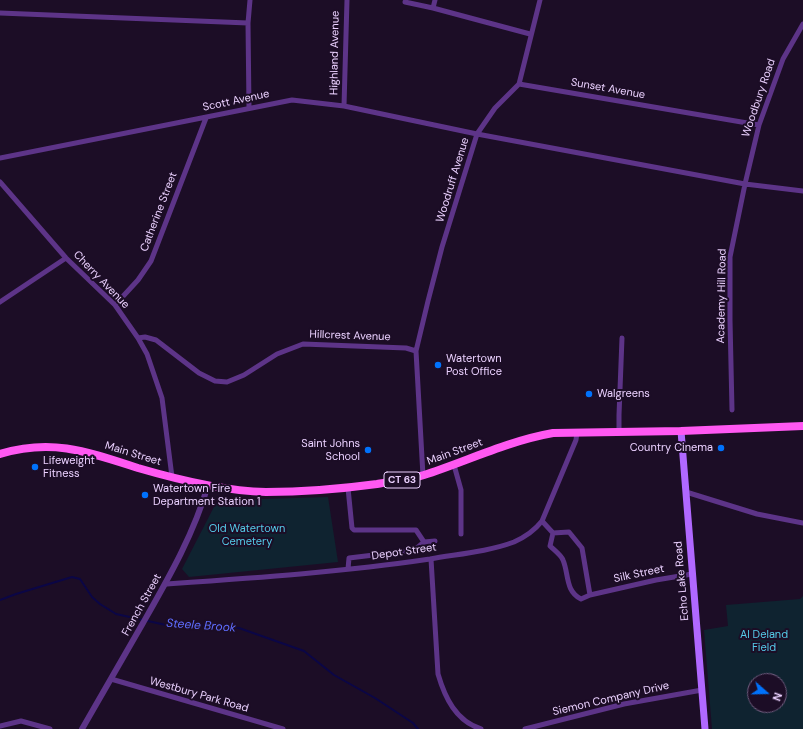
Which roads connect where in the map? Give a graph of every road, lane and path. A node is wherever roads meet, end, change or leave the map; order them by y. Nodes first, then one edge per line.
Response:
1 (250, 0) edge
2 (346, 0) edge
3 (435, 0) edge
4 (540, 0) edge
5 (405, 2) dead end
6 (433, 8) junction
7 (0, 14) edge
8 (248, 23) junction
9 (803, 24) edge
10 (530, 34) junction
11 (519, 84) junction
12 (344, 106) junction
13 (250, 108) junction
14 (206, 118) junction
15 (759, 125) junction
16 (477, 134) junction
17 (0, 158) edge
18 (0, 182) edge
19 (745, 184) junction
20 (803, 191) edge
21 (66, 258) junction
22 (0, 302) edge
23 (115, 305) junction
24 (138, 338) junction
25 (622, 338) dead end
26 (416, 352) junction
27 (732, 410) dead end
28 (803, 426) edge
29 (681, 431) junction
30 (577, 432) junction
31 (619, 432) junction
32 (0, 454) edge
33 (454, 465) junction
34 (423, 476) junction
35 (172, 477) junction
36 (208, 485) junction
37 (348, 488) junction
38 (686, 492) junction
39 (542, 521) junction
40 (803, 523) edge
41 (553, 533) junction
42 (460, 534) dead end
43 (435, 541) dead end
44 (424, 542) junction
45 (431, 558) junction
46 (348, 569) junction
47 (692, 574) junction
48 (165, 584) junction
49 (590, 595) junction
50 (110, 679) junction
51 (702, 690) junction
52 (0, 726) edge
53 (50, 729) edge
54 (82, 729) edge
55 (283, 729) edge
56 (481, 729) edge
57 (525, 729) edge
58 (705, 729) edge

1 - 8 street
2 - 12 street, Highland Avenue
3 - 6 street
4 - 10 street
5 - 6 street
6 - 10 street
7 - 8 street
8 - 13 street
9 - 15 street, Woodbury Road
10 - 11 street
11 - 15 street, Sunset Avenue
11 - 16 street
12 - 13 street, Scott Avenue
12 - 16 street, Scott Avenue
13 - 14 street, Scott Avenue
14 - 17 street, Scott Avenue
14 - 23 street, Catherine Street
15 - 19 street, Woodbury Road
16 - 19 street, Woodruff Avenue
16 - 26 street, Woodruff Avenue
18 - 21 street, Cherry Avenue
19 - 20 street, Woodruff Avenue
19 - 27 street, Academy Hill Road
21 - 22 street
21 - 23 street, Cherry Avenue
23 - 24 street, Cherry Avenue
24 - 26 street, Hillcrest Avenue
24 - 35 street, Cherry Avenue
25 - 31 street
26 - 34 street, Woodruff Avenue
28 - 29 main road, Main Street / CT 63
29 - 31 main road, Main Street / CT 63
29 - 38 main road, Echo Lake Road
30 - 31 main road, Main Street / CT 63
30 - 33 main road, Main Street / CT 63
30 - 39 street, Depot Street
32 - 35 main road, Main Street / CT 63
33 - 34 main road, Main Street / CT 63
33 - 42 street
34 - 37 main road, Main Street / CT 63
35 - 36 main road, Main Street / CT 63
36 - 37 main road, Main Street / CT 63
36 - 48 street, French Street
37 - 44 street
38 - 40 street
38 - 47 main road, Echo Lake Road
39 - 41 street
39 - 45 street, Depot Street
41 - 49 street
41 - 49 street, Silk Street
43 - 44 street
44 - 46 street
45 - 46 street, Depot Street
45 - 56 street
46 - 48 street, Depot Street
47 - 49 street, Silk Street
47 - 51 main road, Echo Lake Road
48 - 50 street, French Street
50 - 54 street, French Street
50 - 55 street, Westbury Park Road
51 - 57 street, Siemon Company Drive
51 - 58 main road, Echo Lake Road
52 - 53 street

